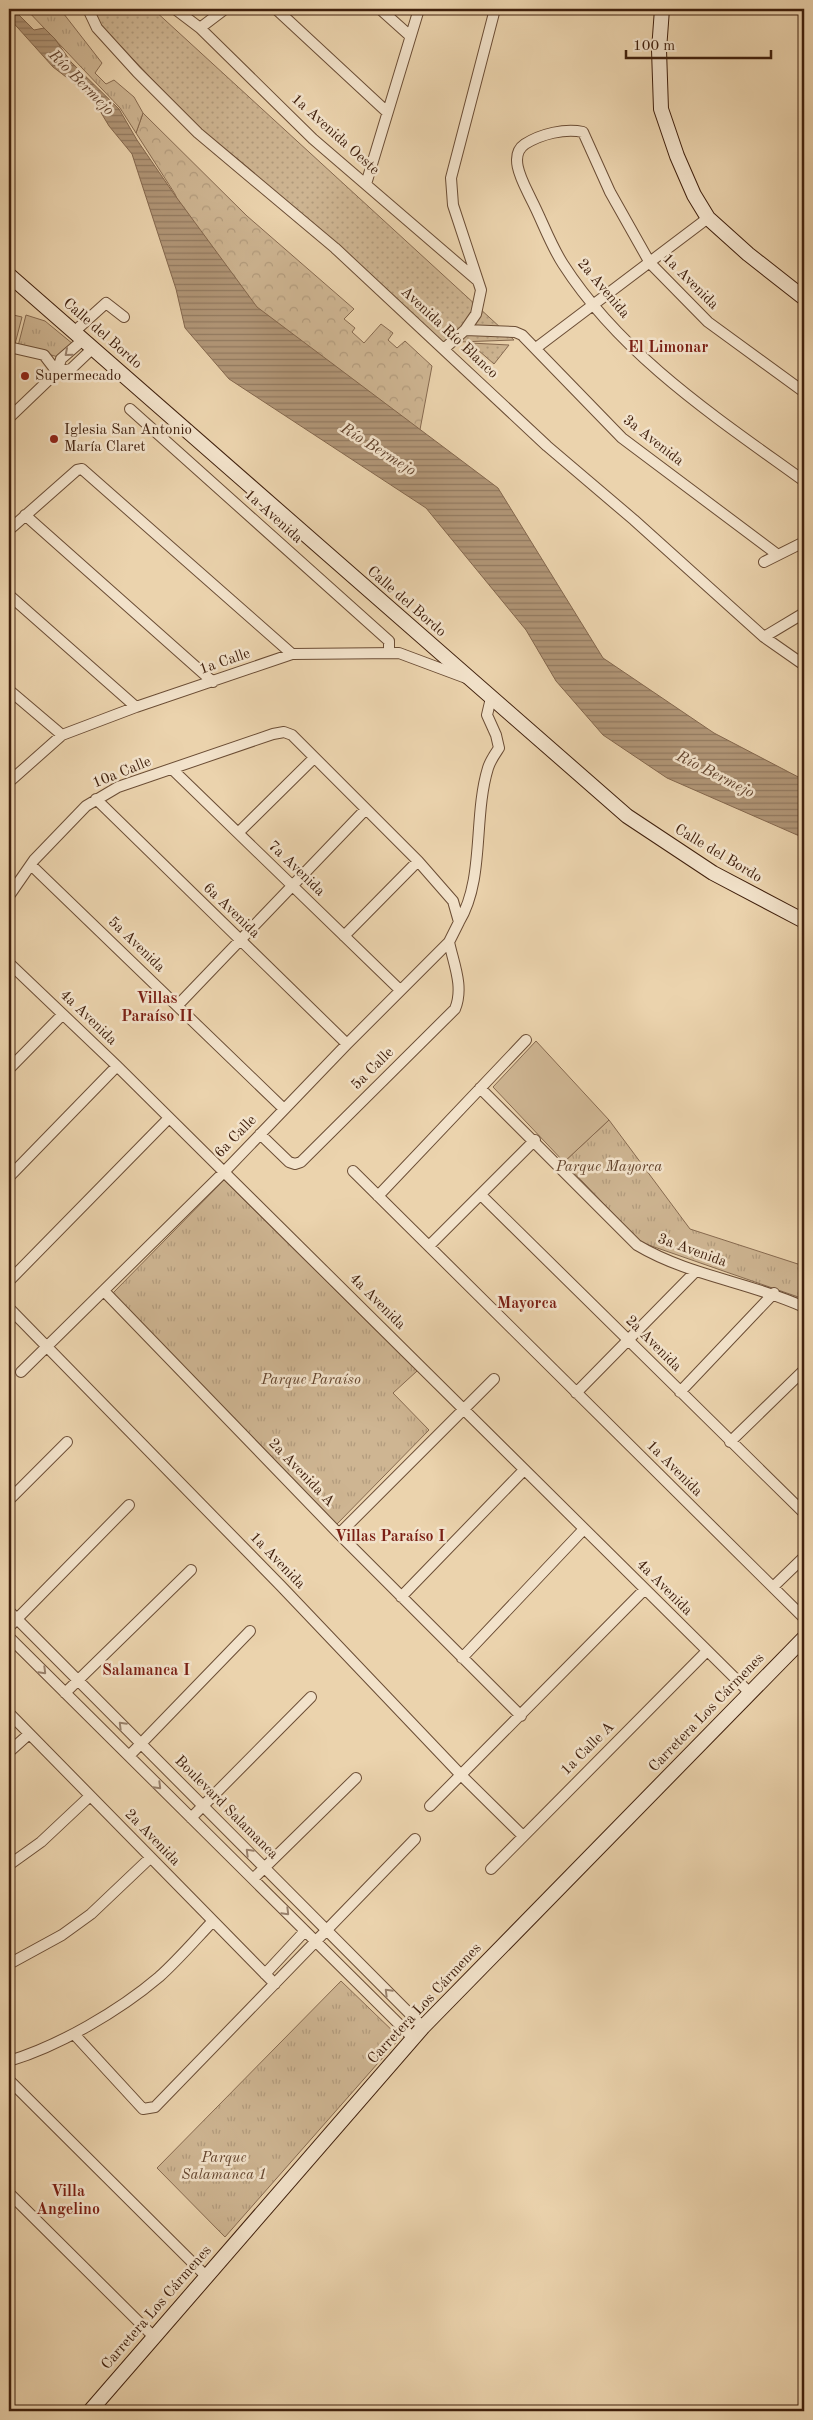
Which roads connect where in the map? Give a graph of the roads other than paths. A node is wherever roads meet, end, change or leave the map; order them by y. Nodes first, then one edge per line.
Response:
1 (88, 9) edge
2 (175, 9) edge
3 (225, 9) edge
4 (276, 9) edge
5 (380, 9) edge
6 (418, 9) edge
7 (662, 9) edge
8 (491, 11) edge
9 (200, 28) junction
10 (409, 35) junction
11 (387, 112) junction
12 (516, 158) joint
13 (366, 184) junction
14 (708, 218) junction
15 (650, 263) junction
16 (9, 275) edge
17 (478, 281) junction
18 (804, 298) edge
19 (593, 305) junction
20 (124, 317) dead end
21 (465, 330) junction
22 (84, 339) junction
23 (9, 347) edge
24 (444, 348) junction
25 (536, 348) junction
26 (57, 372) junction
27 (804, 392) edge
28 (130, 409) dead end
29 (9, 418) edge
30 (804, 481) edge
31 (25, 514) junction
32 (9, 530) edge
33 (804, 542) edge
34 (778, 555) junction
35 (764, 562) dead end
36 (9, 595) edge
37 (804, 613) edge
38 (764, 637) junction
39 (389, 652) junction
40 (292, 654) junction
41 (804, 665) edge
42 (471, 680) junction
43 (213, 682) junction
44 (9, 690) edge
45 (491, 698) junction
46 (136, 707) junction
47 (62, 735) junction
48 (314, 758) junction
49 (172, 769) junction
50 (9, 782) edge
51 (96, 799) junction
52 (365, 810) junction
53 (238, 833) junction
54 (418, 861) junction
55 (31, 864) junction
56 (292, 886) junction
57 (9, 896) edge
58 (459, 918) junction
59 (804, 921) edge
60 (344, 936) junction
61 (240, 940) junction
62 (449, 942) junction
63 (9, 963) edge
64 (400, 990) junction
65 (177, 1006) junction
66 (62, 1015) junction
67 (526, 1040) dead end
68 (346, 1044) junction
69 (117, 1066) junction
70 (9, 1069) edge
71 (480, 1088) junction
72 (284, 1109) junction
73 (169, 1118) junction
74 (260, 1134) junction
75 (535, 1140) junction
76 (353, 1171) dead end
77 (224, 1172) junction
78 (9, 1177) edge
79 (480, 1195) junction
80 (378, 1196) junction
81 (429, 1246) junction
82 (695, 1272) junction
83 (9, 1281) edge
84 (104, 1291) junction
85 (774, 1293) junction
86 (804, 1307) edge
87 (9, 1308) edge
88 (628, 1340) junction
89 (47, 1349) junction
90 (804, 1370) edge
91 (21, 1372) dead end
92 (494, 1379) dead end
93 (680, 1392) junction
94 (576, 1393) junction
95 (464, 1410) junction
96 (67, 1442) dead end
97 (730, 1442) junction
98 (524, 1470) junction
99 (9, 1500) edge
100 (129, 1505) dead end
101 (804, 1514) edge
102 (584, 1529) junction
103 (339, 1534) junction
104 (804, 1556) edge
105 (191, 1570) dead end
106 (773, 1587) junction
107 (644, 1589) junction
108 (401, 1597) junction
109 (9, 1611) edge
110 (804, 1618) edge
111 (16, 1619) junction
112 (9, 1627) edge
113 (250, 1631) dead end
114 (9, 1636) edge
115 (804, 1638) edge
116 (707, 1651) junction
117 (462, 1658) junction
118 (78, 1681) junction
119 (66, 1693) junction
120 (750, 1693) junction
121 (311, 1697) dead end
122 (9, 1713) edge
123 (521, 1716) junction
124 (29, 1734) junction
125 (140, 1744) junction
126 (9, 1752) edge
127 (129, 1756) junction
128 (461, 1775) junction
129 (356, 1778) dead end
130 (90, 1796) junction
131 (203, 1806) junction
132 (430, 1806) dead end
133 (191, 1818) junction
134 (523, 1836) junction
135 (415, 1839) dead end
136 (150, 1858) junction
137 (9, 1865) edge
138 (264, 1868) junction
139 (491, 1869) dead end
140 (253, 1879) junction
141 (213, 1921) junction
142 (305, 1931) junction
143 (327, 1931) junction
144 (316, 1942) junction
145 (9, 1964) edge
146 (265, 1974) junction
147 (275, 1984) junction
148 (423, 2026) junction
149 (74, 2034) junction
150 (413, 2038) junction
151 (9, 2061) edge
152 (9, 2080) edge
153 (9, 2193) edge
154 (206, 2276) junction
155 (154, 2337) junction
156 (90, 2411) edge

1 - 24 street, Avenida Río Blanco
2 - 9 street, 1a Avenida Oeste
3 - 9 street
4 - 11 street
5 - 10 street
6 - 10 street
7 - 14 street
8 - 17 street
9 - 13 street, 1a Avenida Oeste
10 - 11 street
11 - 13 street
12 - 15 street, 1a Avenida
12 - 19 street, 2a Avenida
13 - 17 street, 1a Avenida Oeste
14 - 15 street
14 - 18 street
15 - 19 street
15 - 27 street, 1a Avenida
16 - 22 street, Calle del Bordo
17 - 21 street
19 - 25 street
19 - 30 street, 2a Avenida
20 - 22 street
21 - 24 street
21 - 25 street, 3a Avenida
22 - 26 street
22 - 42 street, Calle del Bordo
23 - 26 street
24 - 38 street, Avenida Río Blanco
25 - 34 street, 3a Avenida
26 - 29 street
28 - 39 street, 1a Avenida
31 - 32 street
31 - 40 street
31 - 43 street
33 - 34 street
34 - 35 street
36 - 46 street
37 - 38 street
38 - 41 street, Avenida Río Blanco
39 - 40 street, 1a Calle
39 - 42 street, 1a Calle
40 - 43 street, 1a Calle
42 - 45 street, Calle del Bordo
43 - 46 street, 1a Calle
44 - 47 street
45 - 58 street, 6a Calle
45 - 59 street, Calle del Bordo
46 - 47 street, 1a Calle
47 - 50 street, 1a Calle
48 - 49 street, 10a Calle
48 - 52 street
48 - 53 street
49 - 51 street, 10a Calle
49 - 53 street, 7a Avenida
51 - 55 street, 10a Calle
51 - 61 street, 6a Avenida
52 - 54 street
52 - 56 street
53 - 56 street, 7a Avenida
54 - 58 street
54 - 60 street
55 - 57 street, 10a Calle
55 - 65 street, 5a Avenida
56 - 60 street, 7a Avenida
56 - 61 street
58 - 62 street, 6a Calle
60 - 64 street, 7a Avenida
61 - 65 street
61 - 68 street, 6a Avenida
62 - 64 street, 6a Calle
62 - 74 street, 5a Calle
63 - 66 street, 4a Avenida
64 - 68 street, 6a Calle
65 - 72 street, 5a Avenida
66 - 69 street, 4a Avenida
66 - 70 street
67 - 71 street
68 - 72 street, 6a Calle
69 - 73 street, 4a Avenida
69 - 78 street
71 - 75 street, 3a Avenida
71 - 80 street
72 - 74 street, 6a Calle
73 - 77 street, 4a Avenida
73 - 83 street
74 - 77 street, 6a Calle
75 - 79 street
75 - 82 street, 3a Avenida
76 - 80 street, 1a Avenida
77 - 84 street, 6a Calle
77 - 95 street, 4a Avenida
79 - 81 street
79 - 88 street, 2a Avenida
80 - 81 street, 1a Avenida
81 - 94 street, 1a Avenida
82 - 85 street, 3a Avenida
82 - 88 street
84 - 89 street, 6a Calle
84 - 103 street, 2a Avenida A
85 - 86 street, 3a Avenida
85 - 93 street
87 - 89 street, 1a Avenida
88 - 93 street, 2a Avenida
88 - 94 street
89 - 91 street, 6a Calle
89 - 128 street, 1a Avenida
90 - 97 street
92 - 95 street
93 - 97 street, 2a Avenida
94 - 106 street, 1a Avenida
95 - 98 street, 4a Avenida
95 - 103 street
96 - 99 street
97 - 101 street, 2a Avenida
98 - 102 street, 4a Avenida
98 - 108 street
100 - 111 street
102 - 107 street, 4a Avenida
102 - 117 street
103 - 108 street, 2a Avenida A
104 - 106 street
105 - 118 street
106 - 110 street, 1a Avenida
107 - 116 street, 4a Avenida
107 - 123 street
108 - 117 street, 2a Avenida A
109 - 111 street, Boulevard Salamanca
111 - 112 street
111 - 118 street, Boulevard Salamanca
113 - 125 street
114 -> 119 street, Boulevard Salamanca
115 - 120 street, Carretera Los Cármenes
116 - 120 street, 4a Avenida
116 - 134 street, 1a Calle A
117 - 123 street, 2a Avenida A
118 - 119 street
125 -> 118 street, Boulevard Salamanca
119 - 127 street, Boulevard Salamanca
120 - 148 street, Carretera Los Cármenes
121 - 131 street
122 - 124 street, 2a Avenida
123 - 128 street
124 - 126 street
124 - 130 street, 2a Avenida
125 - 127 street
125 - 131 street, Boulevard Salamanca
127 -> 133 street, Boulevard Salamanca
128 - 132 street
128 - 134 street, 1a Avenida
129 - 138 street
130 - 136 street, 2a Avenida
130 - 137 street
131 - 133 street
138 -> 131 street, Boulevard Salamanca
133 - 140 street, Boulevard Salamanca
134 - 139 street, 1a Calle A
135 - 143 street
136 - 141 street, 2a Avenida
136 - 145 street
138 - 140 street
138 - 143 street, Boulevard Salamanca
140 -> 142 street, Boulevard Salamanca
141 - 146 street, 2a Avenida
141 - 149 street
142 - 144 street, Boulevard Salamanca
142 - 146 street
143 - 144 street
148 -> 143 street, Boulevard Salamanca
144 - 147 street
144 - 150 street, Boulevard Salamanca
146 - 147 street, 2a Avenida
147 - 149 street
148 - 150 street, Carretera Los Cármenes
149 - 151 street
150 - 154 street, Carretera Los Cármenes
152 - 154 street
153 - 155 street
154 - 155 street, Carretera Los Cármenes
155 - 156 street, Carretera Los Cármenes

